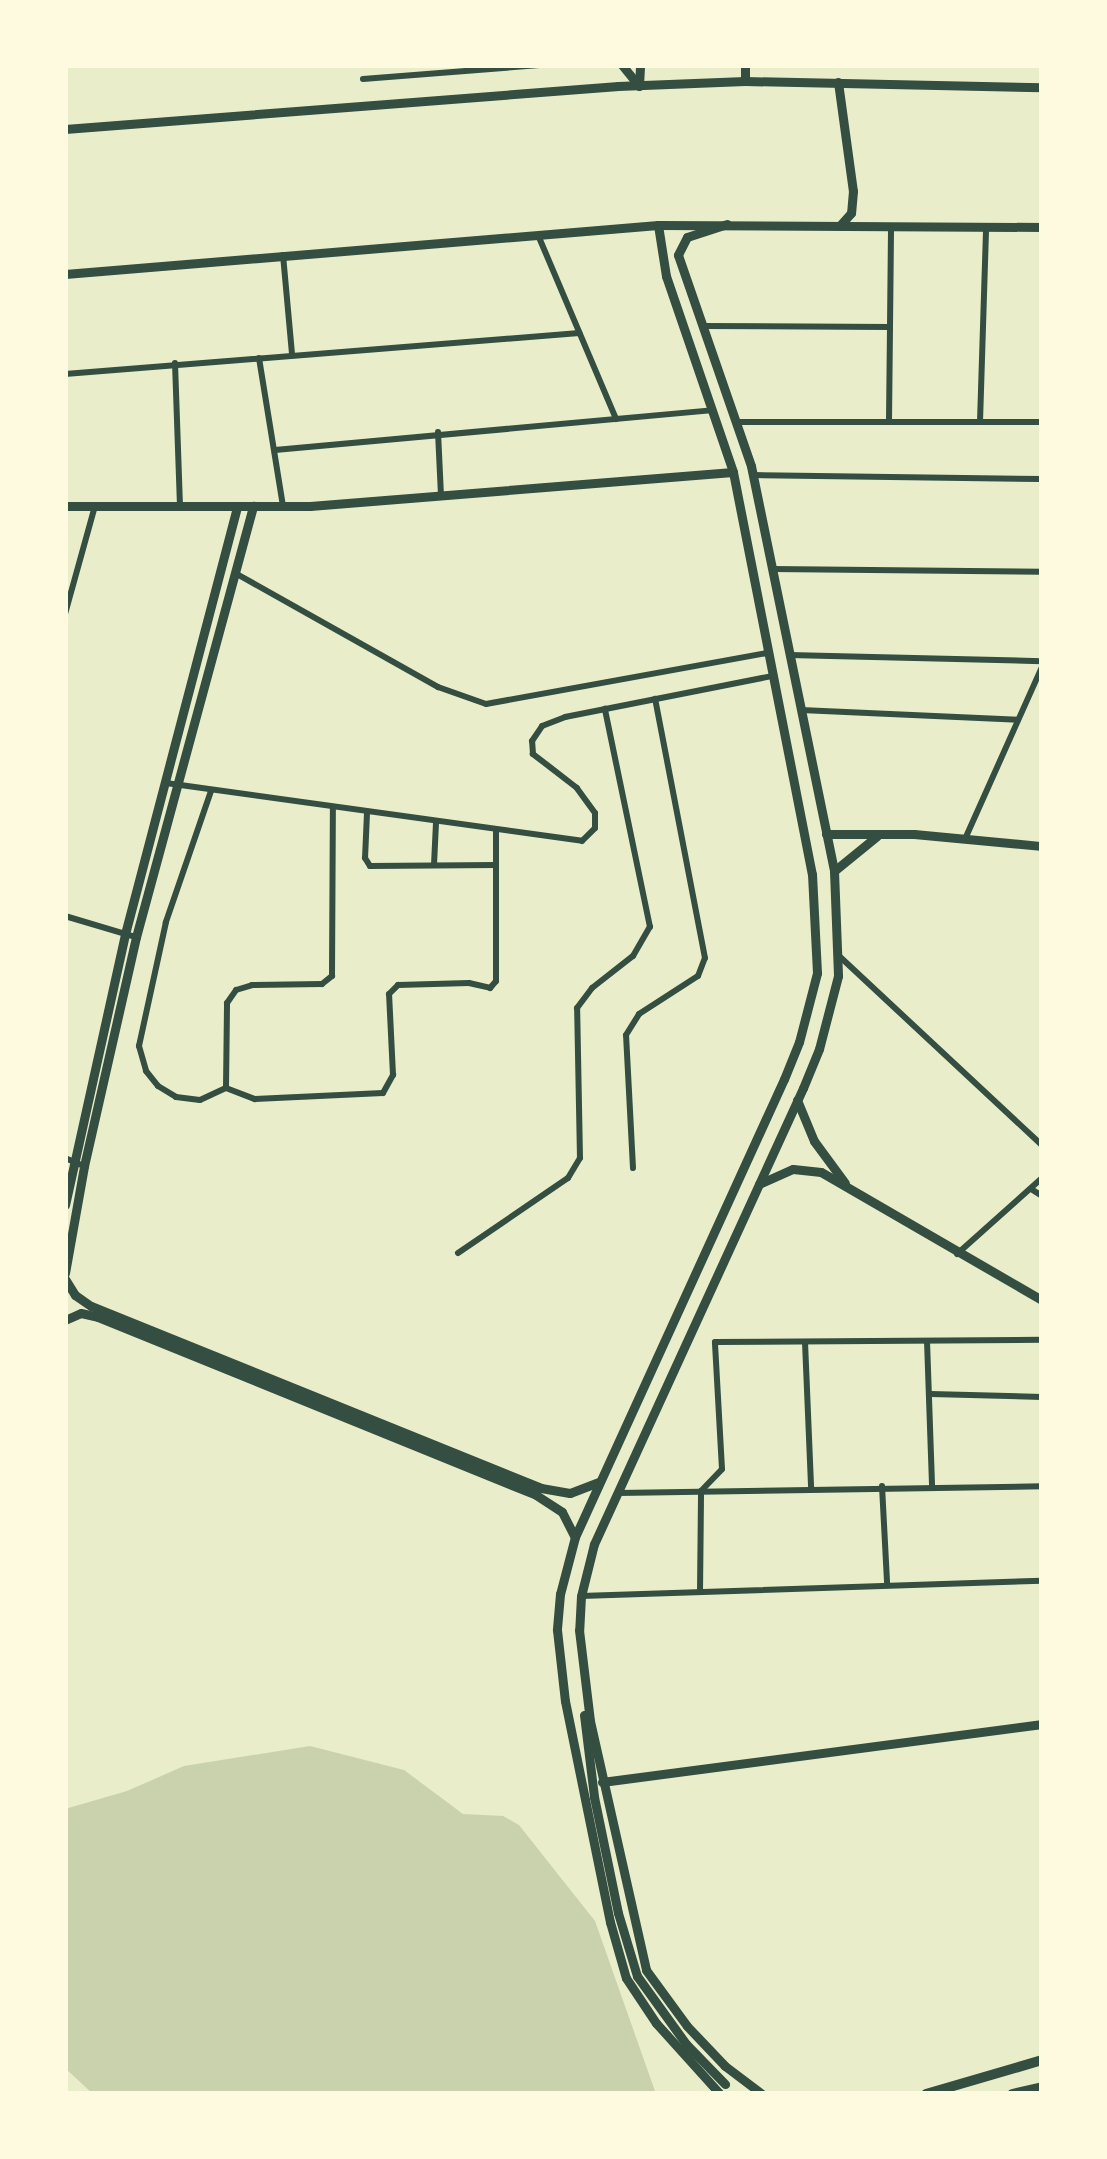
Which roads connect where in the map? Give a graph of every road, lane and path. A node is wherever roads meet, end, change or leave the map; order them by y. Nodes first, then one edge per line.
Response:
1 (539, 65) edge
2 (622, 65) edge
3 (640, 65) edge
4 (745, 65) edge
5 (364, 78) dead end
6 (745, 82) junction
7 (838, 82) junction
8 (639, 86) junction
9 (1042, 87) edge
10 (65, 128) edge
11 (727, 224) junction
12 (658, 225) junction
13 (838, 225) junction
14 (891, 226) junction
15 (986, 226) junction
16 (1042, 227) edge
17 (538, 235) junction
18 (283, 255) junction
19 (683, 273) junction
20 (65, 274) edge
21 (666, 276) junction
22 (702, 326) junction
23 (890, 327) junction
24 (579, 332) junction
25 (292, 354) junction
26 (259, 358) junction
27 (175, 363) junction
28 (65, 374) edge
29 (714, 410) junction
30 (616, 419) junction
31 (738, 422) junction
32 (889, 422) junction
33 (980, 422) junction
34 (1042, 422) edge
35 (438, 432) junction
36 (276, 450) junction
37 (733, 472) junction
38 (753, 475) junction
39 (1042, 479) edge
40 (441, 498) junction
41 (65, 506) edge
42 (95, 506) junction
43 (180, 506) junction
44 (237, 506) junction
45 (253, 506) junction
46 (283, 507) junction
47 (772, 568) junction
48 (1042, 572) edge
49 (235, 573) junction
50 (65, 614) edge
51 (768, 654) junction
52 (789, 655) junction
53 (1041, 668) edge
54 (773, 676) junction
55 (655, 699) junction
56 (605, 709) junction
57 (800, 710) junction
58 (1018, 720) junction
59 (812, 766) junction
60 (791, 770) junction
61 (172, 784) junction
62 (210, 790) junction
63 (333, 808) junction
64 (368, 813) junction
65 (436, 822) junction
66 (496, 831) junction
67 (826, 834) junction
68 (880, 834) junction
69 (964, 839) junction
70 (1042, 846) edge
71 (496, 864) junction
72 (434, 865) junction
73 (834, 870) junction
74 (65, 916) edge
75 (125, 934) junction
76 (136, 937) junction
77 (838, 955) junction
78 (226, 1088) junction
79 (797, 1100) junction
80 (1042, 1145) edge
81 (74, 1163) edge
82 (632, 1168) dead end
83 (1042, 1178) edge
84 (756, 1187) junction
85 (851, 1188) junction
86 (1031, 1188) junction
87 (1042, 1196) edge
88 (65, 1205) edge
89 (458, 1252) dead end
90 (67, 1254) edge
91 (956, 1254) junction
92 (65, 1276) edge
93 (1042, 1300) edge
94 (65, 1320) edge
95 (667, 1328) junction
96 (686, 1337) junction
97 (927, 1340) junction
98 (1042, 1340) edge
99 (805, 1342) junction
100 (930, 1394) junction
101 (1042, 1396) edge
102 (598, 1482) junction
103 (932, 1485) junction
104 (882, 1486) junction
105 (1042, 1486) edge
106 (811, 1488) junction
107 (701, 1491) junction
108 (617, 1493) junction
109 (575, 1537) junction
110 (1042, 1581) edge
111 (887, 1584) junction
112 (700, 1592) junction
113 (581, 1596) junction
114 (583, 1678) junction
115 (1042, 1724) edge
116 (602, 1782) junction
117 (1042, 2060) edge
118 (1042, 2087) edge
119 (722, 2089) edge
120 (759, 2093) edge
121 (926, 2094) edge
122 (1012, 2094) edge

1 - 5 street
2 - 8 main road
3 - 8 main road
4 - 6 main road
6 - 7 main road
6 - 8 main road
7 - 9 main road
7 - 13 main road
8 - 10 main road
11 - 12 main road
11 - 13 main road
11 - 19 main road
12 - 17 main road
12 - 21 main road
13 - 14 main road
14 - 15 main road
14 - 23 street
15 - 16 main road
15 - 33 street
17 - 18 main road
17 - 24 street
18 - 20 main road
18 - 25 street
19 - 21 main road
19 - 22 main road
21 - 29 main road
22 - 23 street
22 - 31 main road
23 - 32 street
24 - 25 street
24 - 30 street
25 - 26 street
26 - 27 street
26 - 36 street
27 - 28 street
27 - 43 street
29 - 30 street
29 - 37 main road
30 - 35 street
31 - 32 street
31 - 38 main road
32 - 33 street
33 - 34 street
35 - 36 street
35 - 40 street
36 - 46 street
37 - 40 main road
37 - 51 main road
38 - 39 street
38 - 47 main road
40 - 46 main road
41 - 42 main road
42 - 43 main road
42 - 50 street
43 - 44 main road
44 - 45 main road
44 - 61 main road
45 - 46 main road
45 - 49 main road
47 - 48 street
47 - 52 main road
49 - 51 street
49 - 61 main road
51 - 54 main road
52 - 53 street
52 - 57 main road
53 - 58 street
54 - 55 street
54 - 60 main road
55 - 56 street
55 - 82 street
56 - 66 street
56 - 89 street
57 - 58 street
57 - 59 main road
58 - 69 street
59 - 60 main road
59 - 67 main road
60 - 95 main road
61 - 62 street
61 - 75 main road
61 - 76 main road
62 - 63 street
62 - 78 street
63 - 64 street
63 - 78 street
64 - 65 street
64 - 72 street
65 - 66 street
65 - 72 street
66 - 71 street
67 - 68 main road
67 - 73 main road
68 - 69 main road
68 - 73 main road
69 - 70 main road
71 - 72 street
71 - 78 street
73 - 77 main road
74 - 75 street
75 - 76 street
75 - 81 main road
76 - 81 main road
77 - 79 main road
77 - 80 street
79 - 84 main road
79 - 85 main road
81 - 88 main road
81 - 90 main road
83 - 86 street
84 - 85 main road
84 - 96 main road
85 - 91 main road
86 - 87 street
86 - 91 street
90 - 92 main road
91 - 93 main road
92 - 102 main road
94 - 109 main road
95 - 96 main road
95 - 102 main road
96 - 108 main road
97 - 98 street
97 - 99 street
97 - 100 street
99 - 106 street
99 - 107 street
100 - 101 street
100 - 103 street
102 - 109 main road
103 - 104 street
103 - 105 street
104 - 106 street
104 - 111 street
106 - 107 street
107 - 108 street
107 - 112 street
108 - 113 main road
109 - 119 main road
110 - 111 street
111 - 112 street
112 - 113 street
113 - 114 main road
114 - 116 main road
114 - 119 main road
115 - 116 main road
116 - 120 main road
117 - 121 main road
118 - 122 highway

